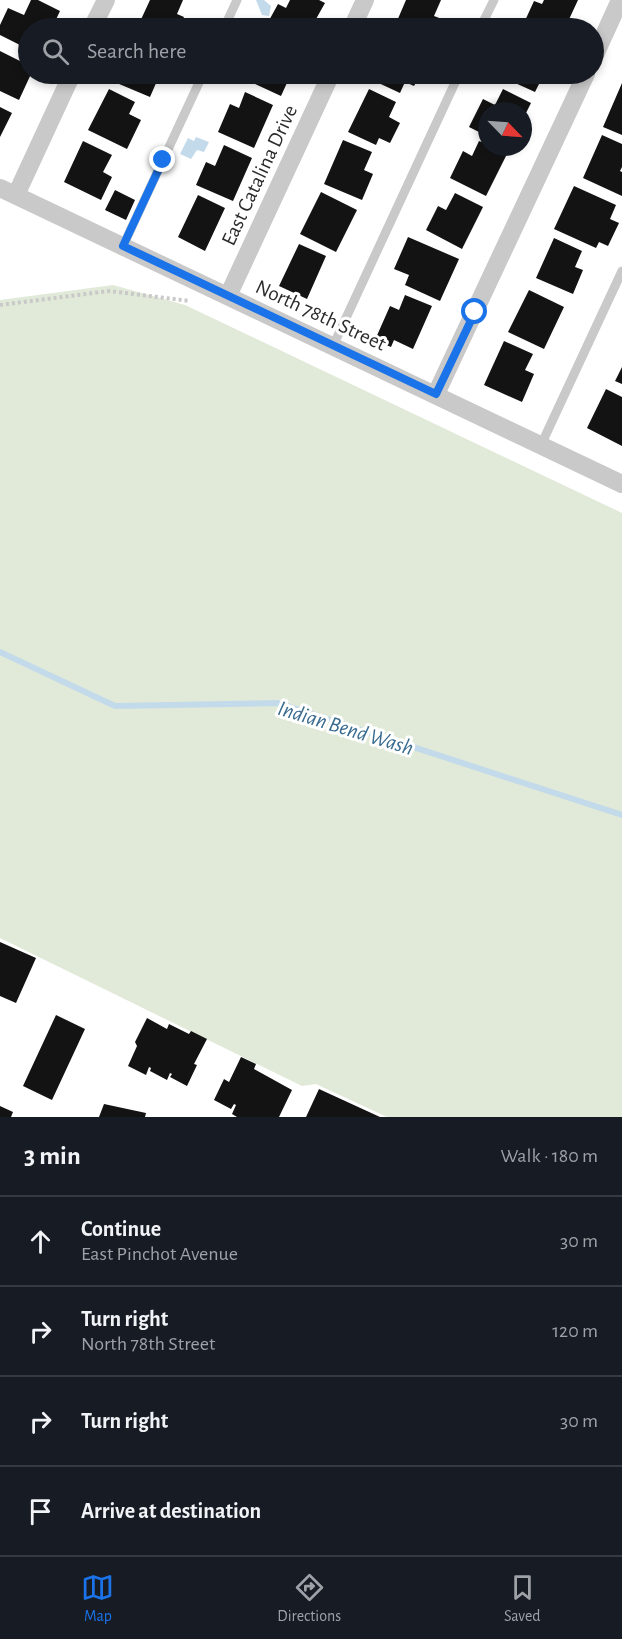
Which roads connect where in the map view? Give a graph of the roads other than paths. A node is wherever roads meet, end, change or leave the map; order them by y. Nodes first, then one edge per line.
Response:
1 (106, 0) edge
2 (237, 0) edge
3 (365, 0) edge
4 (494, 0) edge
5 (620, 0) edge
6 (97, 18) edge
7 (229, 18) edge
8 (357, 18) edge
9 (485, 18) edge
10 (604, 35) edge
11 (67, 84) edge
12 (198, 84) edge
13 (326, 84) edge
14 (454, 84) edge
15 (581, 84) edge
16 (8, 192) edge
17 (123, 246) junction
18 (622, 271) edge
19 (228, 296) junction
20 (333, 346) junction
21 (436, 394) junction
22 (541, 445) junction
23 (622, 484) edge

1 - 6 street
2 - 7 lane
3 - 8 street
4 - 9 lane
5 - 10 street
11 - 16 street
12 - 17 lane
13 - 19 street, East Catalina Drive
14 - 20 lane
15 - 21 street
16 - 17 street, North 78th Street
17 - 19 street, North 78th Street
18 - 22 lane
19 - 20 street, North 78th Street
20 - 21 street, North 78th Street
21 - 22 street, North 78th Street
22 - 23 street, North 78th Street

